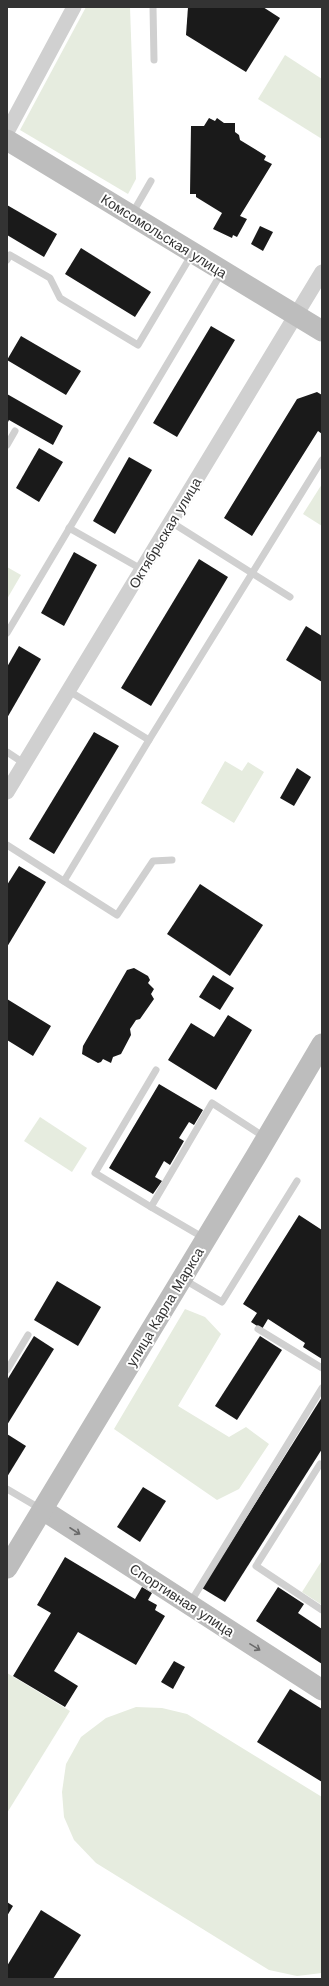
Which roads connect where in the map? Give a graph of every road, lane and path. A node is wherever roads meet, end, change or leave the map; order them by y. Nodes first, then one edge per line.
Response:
1 (74, 7) edge
2 (153, 7) edge
3 (154, 60) dead end
4 (7, 132) edge
5 (7, 140) edge
6 (151, 181) dead end
7 (131, 216) junction
8 (192, 254) junction
9 (7, 260) edge
10 (222, 272) junction
11 (322, 272) edge
12 (296, 316) junction
13 (322, 331) edge
14 (15, 431) dead end
15 (7, 445) edge
16 (322, 460) edge
17 (171, 522) junction
18 (69, 528) junction
19 (143, 570) junction
20 (252, 573) junction
21 (290, 597) dead end
22 (7, 633) edge
23 (69, 691) junction
24 (150, 740) junction
25 (7, 752) edge
26 (25, 764) junction
27 (7, 792) edge
28 (7, 845) edge
29 (172, 860) dead end
30 (64, 881) junction
31 (322, 1044) edge
32 (156, 1070) dead end
33 (266, 1138) junction
34 (297, 1181) dead end
35 (151, 1207) junction
36 (206, 1240) junction
37 (182, 1279) junction
38 (258, 1329) dead end
39 (28, 1335) dead end
40 (322, 1368) edge
41 (7, 1370) edge
42 (322, 1388) edge
43 (322, 1464) edge
44 (7, 1490) edge
45 (43, 1510) junction
46 (7, 1568) edge
47 (188, 1605) junction
48 (322, 1610) edge
49 (322, 1690) edge

1 - 4 street
2 - 3 lane
5 - 7 street, Комсомольская улица
6 - 7 lane
7 - 8 street, Комсомольская улица
8 - 9 lane
8 - 10 street, Комсомольская улица
10 - 12 street, Комсомольская улица
10 - 18 lane
11 - 12 street, Октябрьская улица
12 - 13 street, Комсомольская улица
12 - 17 street, Октябрьская улица
14 - 15 lane
16 - 20 lane
17 - 19 street, Октябрьская улица
17 - 20 lane
18 - 19 lane
18 - 22 lane
19 - 23 street, Октябрьская улица
20 - 21 lane
20 - 24 lane
23 - 24 lane
23 - 26 street, Октябрьская улица
24 - 30 lane
25 - 26 lane
26 - 27 street, Октябрьская улица
28 - 30 lane
29 - 30 lane
31 - 33 street, улица Карла Маркса
32 - 35 lane
33 - 35 lane
33 - 36 street, улица Карла Маркса
34 - 37 lane
35 - 36 lane
36 - 37 street, улица Карла Маркса
37 - 45 street, улица Карла Маркса
38 - 40 lane
39 - 41 lane
42 - 47 lane
43 - 48 lane
44 - 45 lane
45 - 46 street, улица Карла Маркса
45 -> 47 street, Спортивная улица
47 -> 49 street, Спортивная улица

